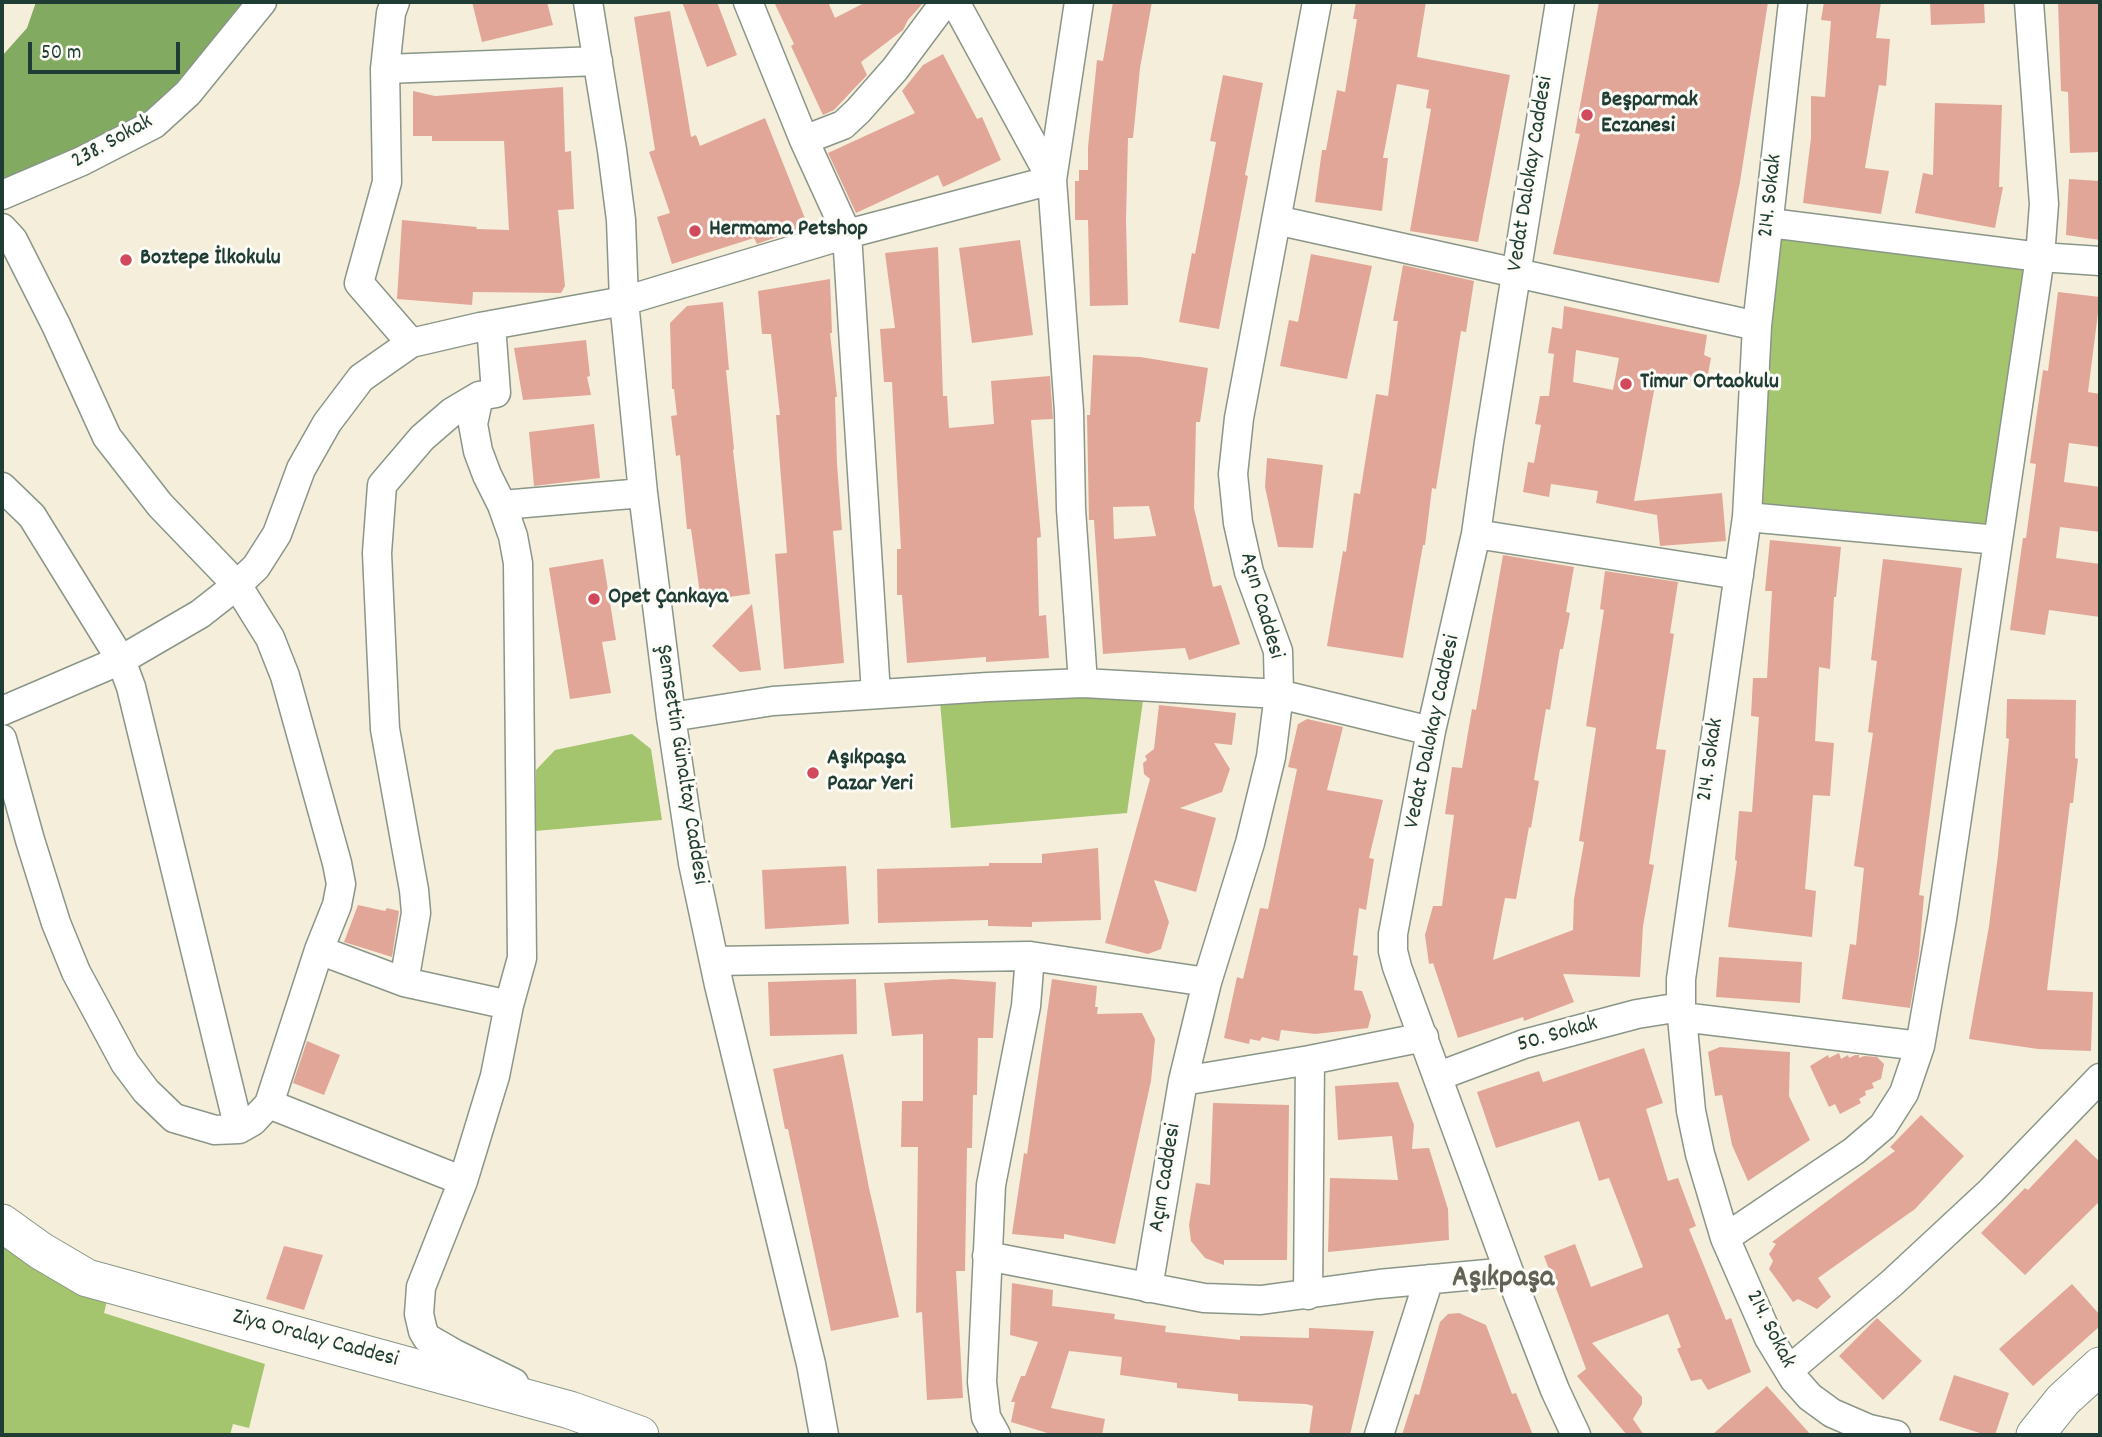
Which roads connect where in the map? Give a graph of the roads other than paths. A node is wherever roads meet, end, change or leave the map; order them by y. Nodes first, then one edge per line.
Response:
1 (262, 2) edge
2 (395, 2) edge
3 (588, 2) edge
4 (748, 2) edge
5 (945, 2) edge
6 (955, 2) edge
7 (1079, 2) edge
8 (1317, 2) edge
9 (1560, 2) edge
10 (1793, 2) edge
11 (2029, 2) edge
12 (598, 61) junction
13 (386, 69) junction
14 (804, 140) junction
15 (1052, 180) junction
16 (2, 195) edge
17 (1276, 220) junction
18 (1770, 223) junction
19 (2, 228) edge
20 (847, 234) junction
21 (2040, 257) junction
22 (2100, 261) edge
23 (1516, 273) junction
24 (624, 301) junction
25 (491, 325) junction
26 (1757, 326) junction
27 (411, 343) junction
28 (479, 396) junction
29 (2, 487) edge
30 (643, 493) junction
31 (502, 505) junction
32 (1747, 517) junction
33 (1476, 534) junction
34 (1998, 540) junction
35 (1739, 575) junction
36 (237, 585) junction
37 (121, 660) junction
38 (1083, 683) junction
39 (876, 694) junction
40 (1279, 694) junction
41 (2, 711) edge
42 (671, 717) junction
43 (1431, 732) junction
44 (2, 739) edge
45 (319, 950) junction
46 (1030, 956) junction
47 (714, 961) junction
48 (404, 982) junction
49 (1207, 982) junction
50 (509, 1005) junction
51 (1681, 1012) junction
52 (1424, 1037) junction
53 (1920, 1046) junction
54 (1310, 1060) junction
55 (1438, 1076) junction
56 (2100, 1078) edge
57 (1183, 1082) junction
58 (268, 1104) junction
59 (239, 1129) junction
60 (463, 1181) junction
61 (2, 1223) edge
62 (1725, 1238) junction
63 (987, 1256) junction
64 (1509, 1272) junction
65 (1429, 1279) junction
66 (1149, 1288) junction
67 (1308, 1295) junction
68 (2100, 1366) edge
69 (1789, 1370) junction
70 (570, 1410) junction
71 (640, 1435) edge
72 (824, 1435) edge
73 (996, 1435) edge
74 (1379, 1435) edge
75 (1576, 1435) edge
76 (1896, 1435) edge
77 (2035, 1435) edge

1 - 16 street, 238. Sokak
2 - 13 street
3 - 12 street, Şemsettin Günaltay Caddesi
4 - 14 street
5 - 14 street
6 - 15 street
7 - 15 street
8 - 17 street, Açın Caddesi
9 - 23 street, Vedat Dalokay Caddesi
10 - 18 street, 214. Sokak
11 - 21 street
12 - 13 street
12 - 24 street, Şemsettin Günaltay Caddesi
13 - 27 street
14 - 20 street
15 - 20 street
15 - 38 street
17 - 23 street
17 - 40 street, Açın Caddesi
18 - 21 street
18 - 26 street, 214. Sokak
19 - 36 street
20 - 24 street
20 - 39 street
21 - 22 street
21 - 34 street
23 - 26 street
23 - 33 street, Vedat Dalokay Caddesi
24 - 25 street
24 - 30 street, Şemsettin Günaltay Caddesi
25 - 27 street
25 - 28 street
26 - 32 street, 214. Sokak
27 - 36 street
28 - 31 street
28 - 48 street
29 - 37 street
30 - 31 street
30 - 42 street, Şemsettin Günaltay Caddesi
31 - 50 street
32 - 34 street
32 - 35 street, 214. Sokak
33 - 35 street
33 - 43 street, Vedat Dalokay Caddesi
34 - 53 street
35 - 51 street, 214. Sokak
36 - 37 street
36 - 45 street
37 - 41 street
37 - 59 street
38 - 39 street
38 - 40 street
39 - 42 street
40 - 43 street
40 - 49 street, Açın Caddesi
42 - 47 street, Şemsettin Günaltay Caddesi
43 - 52 street, Vedat Dalokay Caddesi
44 - 59 street
45 - 48 street
45 - 58 street
46 - 47 street
46 - 49 street
46 - 63 street
47 - 72 street, Şemsettin Günaltay Caddesi
48 - 50 street
49 - 57 street, Açın Caddesi
50 - 60 street
51 - 53 street, 50. Sokak
51 - 55 street, 50. Sokak
51 - 62 street, 214. Sokak
52 - 54 street
52 - 55 street, Vedat Dalokay Caddesi
53 - 62 street
54 - 57 street
54 - 67 street
55 - 64 street, Vedat Dalokay Caddesi
56 - 69 street
57 - 66 street, Açın Caddesi
58 - 59 street
58 - 60 street
60 - 70 street
61 - 70 main road, Ziya Oralay Caddesi
62 - 69 street, 214. Sokak
63 - 66 street
63 - 73 street
64 - 65 street
64 - 75 street, Vedat Dalokay Caddesi
65 - 67 street
65 - 74 street
66 - 67 street
68 - 77 main road
69 - 76 street, 214. Sokak
70 - 71 main road, Ziya Oralay Caddesi

